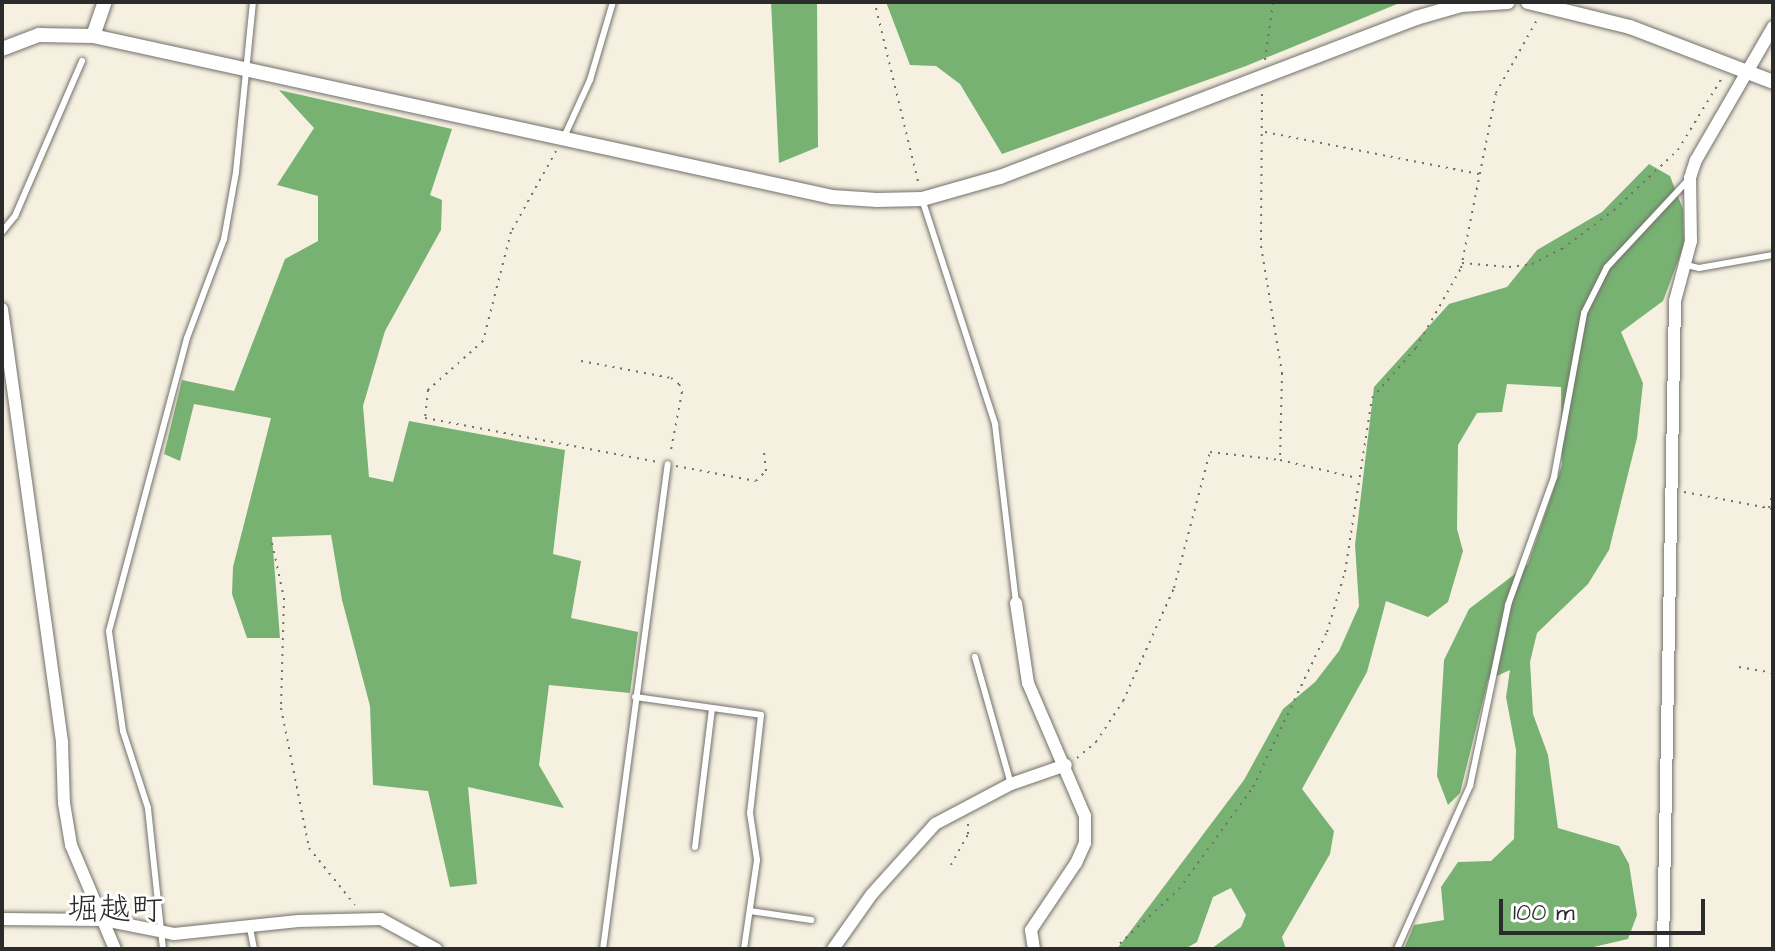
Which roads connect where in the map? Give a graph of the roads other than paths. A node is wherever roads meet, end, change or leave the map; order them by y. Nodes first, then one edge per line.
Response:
1 (105, 2) edge
2 (253, 2) edge
3 (613, 2) edge
4 (1508, 2) edge
5 (1528, 2) edge
6 (1546, 4) edge
7 (1773, 27) edge
8 (93, 36) junction
9 (2, 49) edge
10 (82, 61) dead end
11 (243, 66) junction
12 (1747, 70) junction
13 (1773, 82) edge
14 (564, 137) junction
15 (1690, 178) junction
16 (922, 199) junction
17 (2, 232) edge
18 (1773, 255) edge
19 (1686, 265) junction
20 (2, 309) edge
21 (668, 464) road end
22 (1016, 603) joint
23 (975, 657) dead end
24 (635, 697) junction
25 (712, 708) junction
26 (1066, 765) junction
27 (1011, 784) junction
28 (695, 847) dead end
29 (750, 911) junction
30 (2, 919) edge
31 (104, 920) junction
32 (811, 920) dead end
33 (250, 928) junction
34 (162, 932) junction
35 (115, 949) edge
36 (163, 949) edge
37 (254, 949) edge
38 (436, 949) edge
39 (603, 949) edge
40 (744, 949) edge
41 (833, 949) edge
42 (1034, 949) edge
43 (1397, 949) edge
44 (1663, 949) edge

1 - 8 street
2 - 11 lane
3 - 14 lane
4 - 16 street
5 - 6 street
6 - 12 street
7 - 12 street
8 - 9 street
8 - 11 street
10 - 17 lane
11 - 14 street
11 - 34 lane
12 - 13 street
12 - 15 street
14 - 16 street
15 - 19 street
15 - 43 lane
16 - 22 lane
18 - 19 lane
19 - 44 street
20 - 31 street
21 - 24 lane
22 - 26 street
23 - 27 lane
24 - 25 lane
24 - 39 lane
25 - 28 lane
25 - 29 lane
26 - 27 street
26 - 42 street
27 - 41 street
29 - 32 lane
29 - 40 lane
30 - 31 street
31 - 34 street
31 - 35 street
33 - 34 street
33 - 37 lane
33 - 38 street
34 - 36 lane

